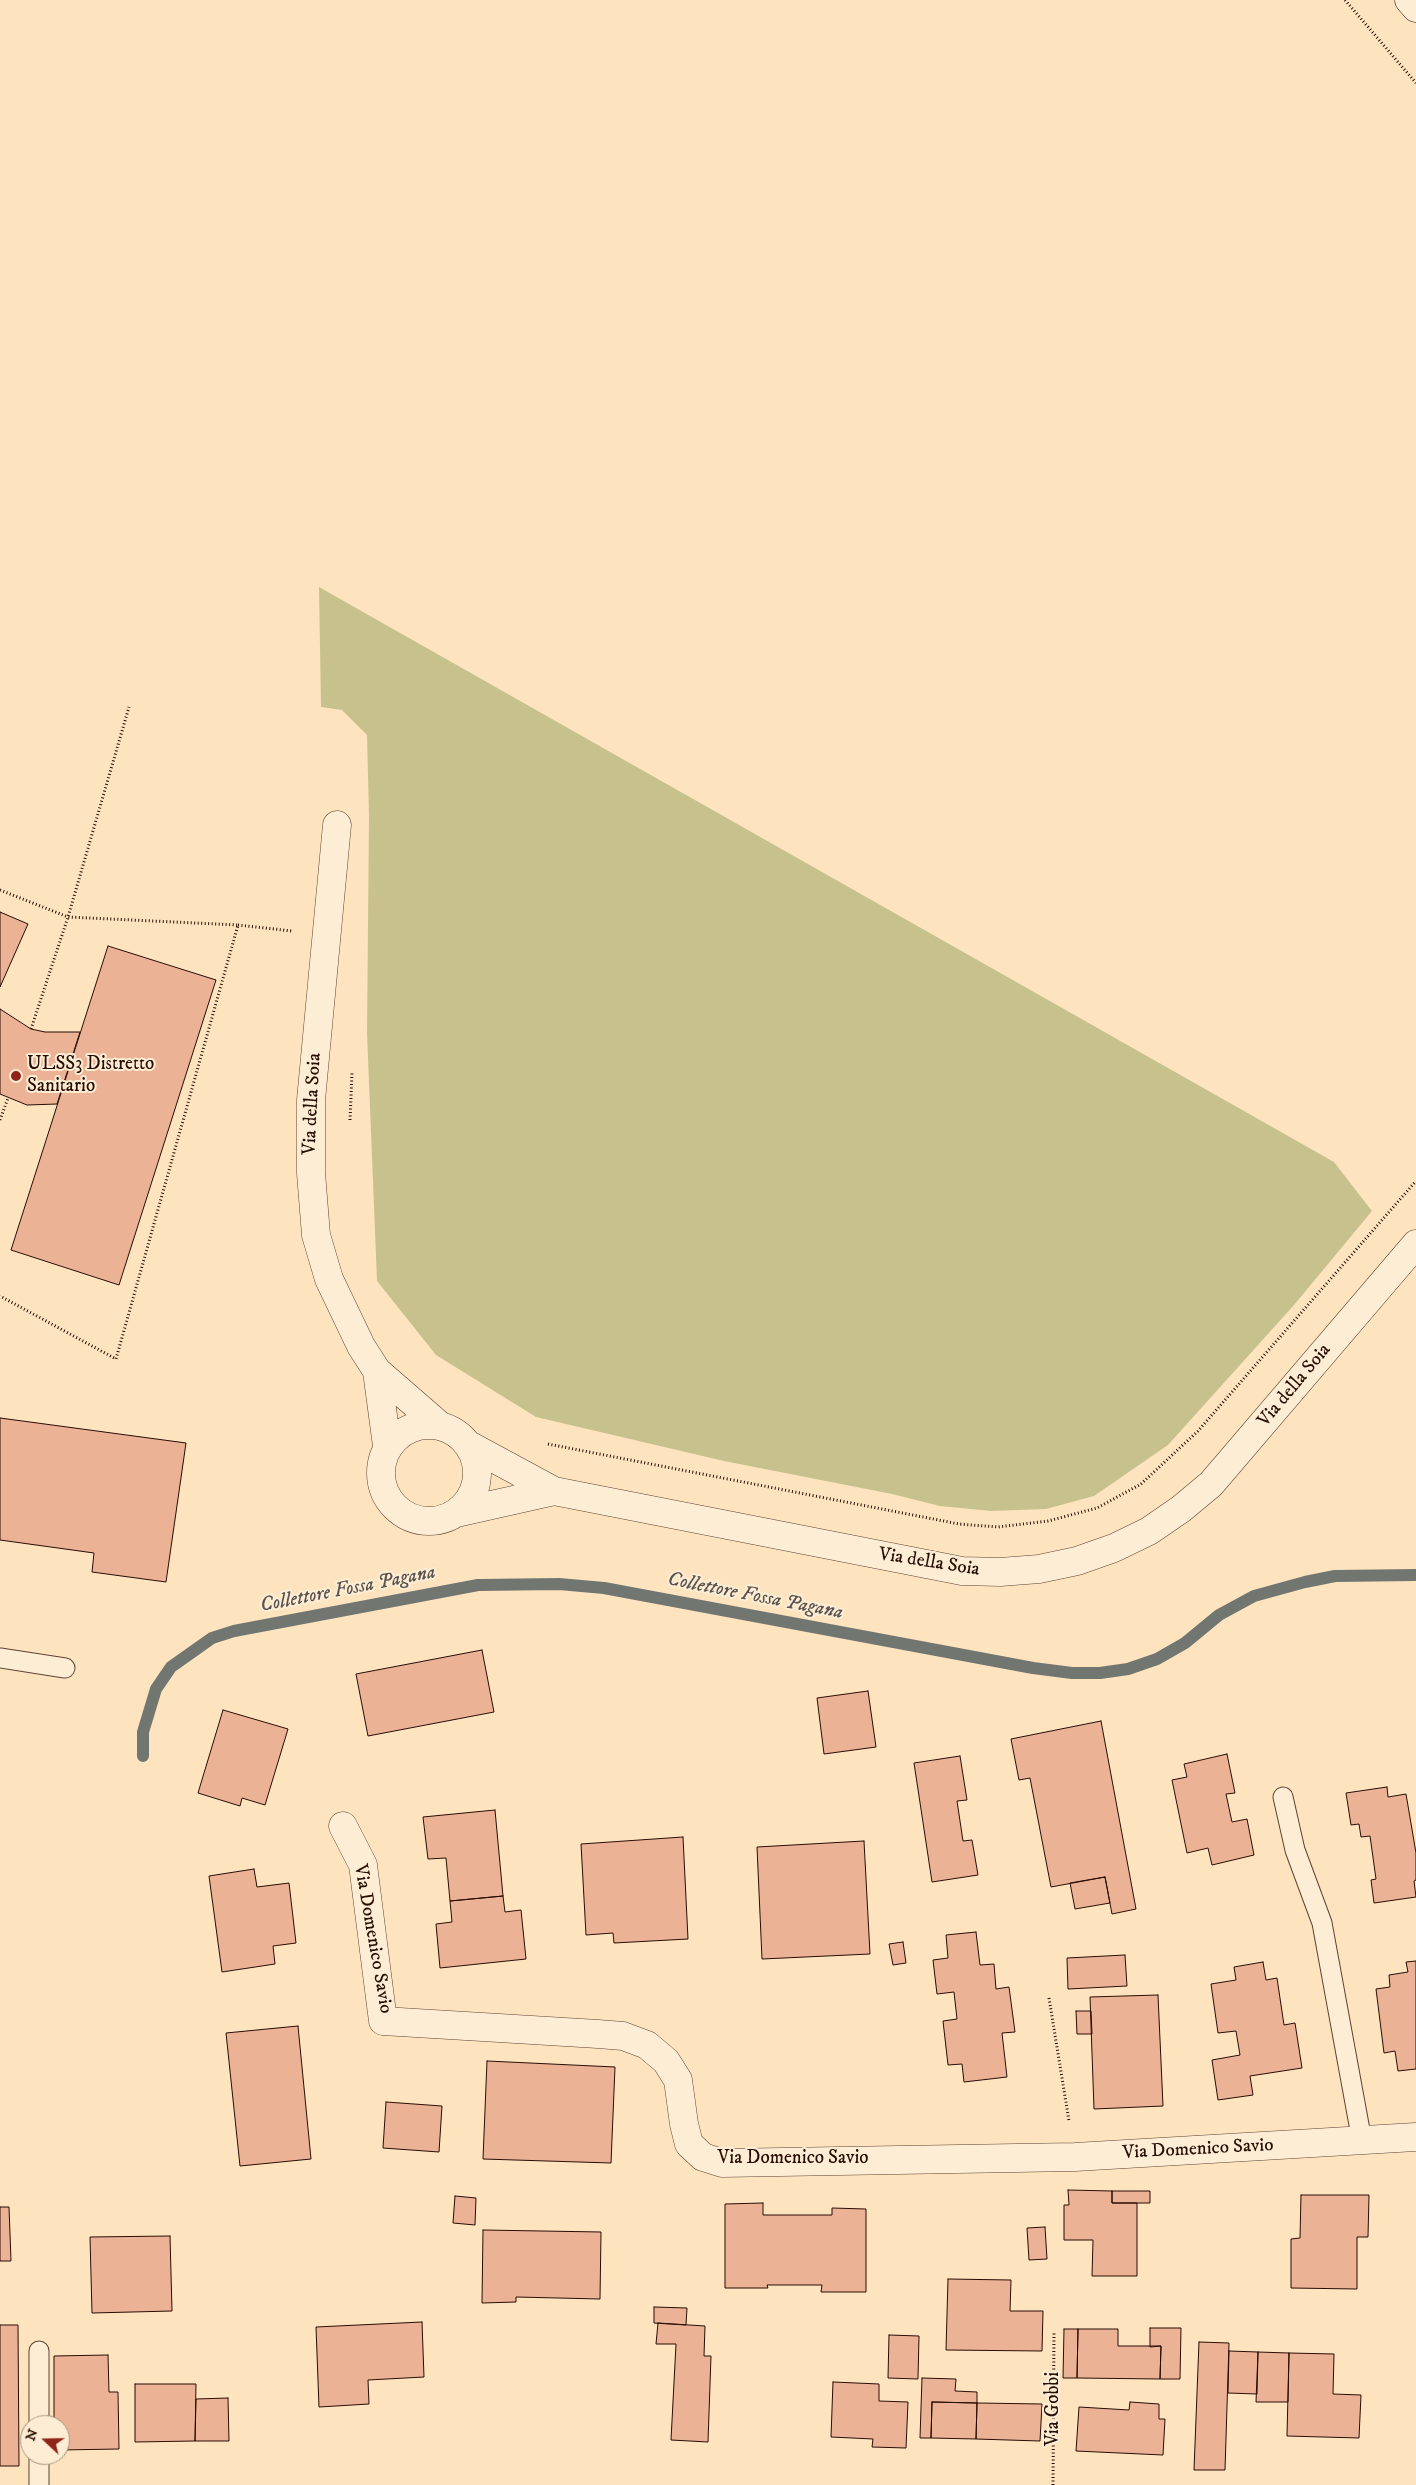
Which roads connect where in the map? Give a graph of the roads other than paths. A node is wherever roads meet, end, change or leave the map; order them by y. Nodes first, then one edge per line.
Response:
1 (1409, 0) edge
2 (1416, 8) edge
3 (337, 825) dead end
4 (1416, 1244) edge
5 (377, 1371) junction
6 (438, 1424) junction
7 (469, 1445) junction
8 (388, 1446) junction
9 (554, 1491) junction
10 (456, 1513) junction
11 (0, 1658) edge
12 (64, 1668) dead end
13 (1283, 1797) dead end
14 (343, 1826) dead end
15 (1416, 2138) edge
16 (1362, 2141) junction
17 (39, 2351) dead end
18 (39, 2415) edge
19 (39, 2465) edge
20 (39, 2485) edge

1 - 2 street
3 - 5 street, Via della Soia
4 - 9 street, Via della Soia
5 - 6 street, Via della Soia
5 - 8 street, Via della Soia
6 - 7 street, Via della Soia
6 - 8 street
7 - 9 street, Via della Soia
7 - 10 street
8 - 10 street, Via della Soia
9 - 10 street, Via della Soia
11 - 12 lane
13 - 16 lane
14 - 16 street, Via Domenico Savio
15 - 16 street, Via Domenico Savio
17 - 18 lane
19 - 20 lane

